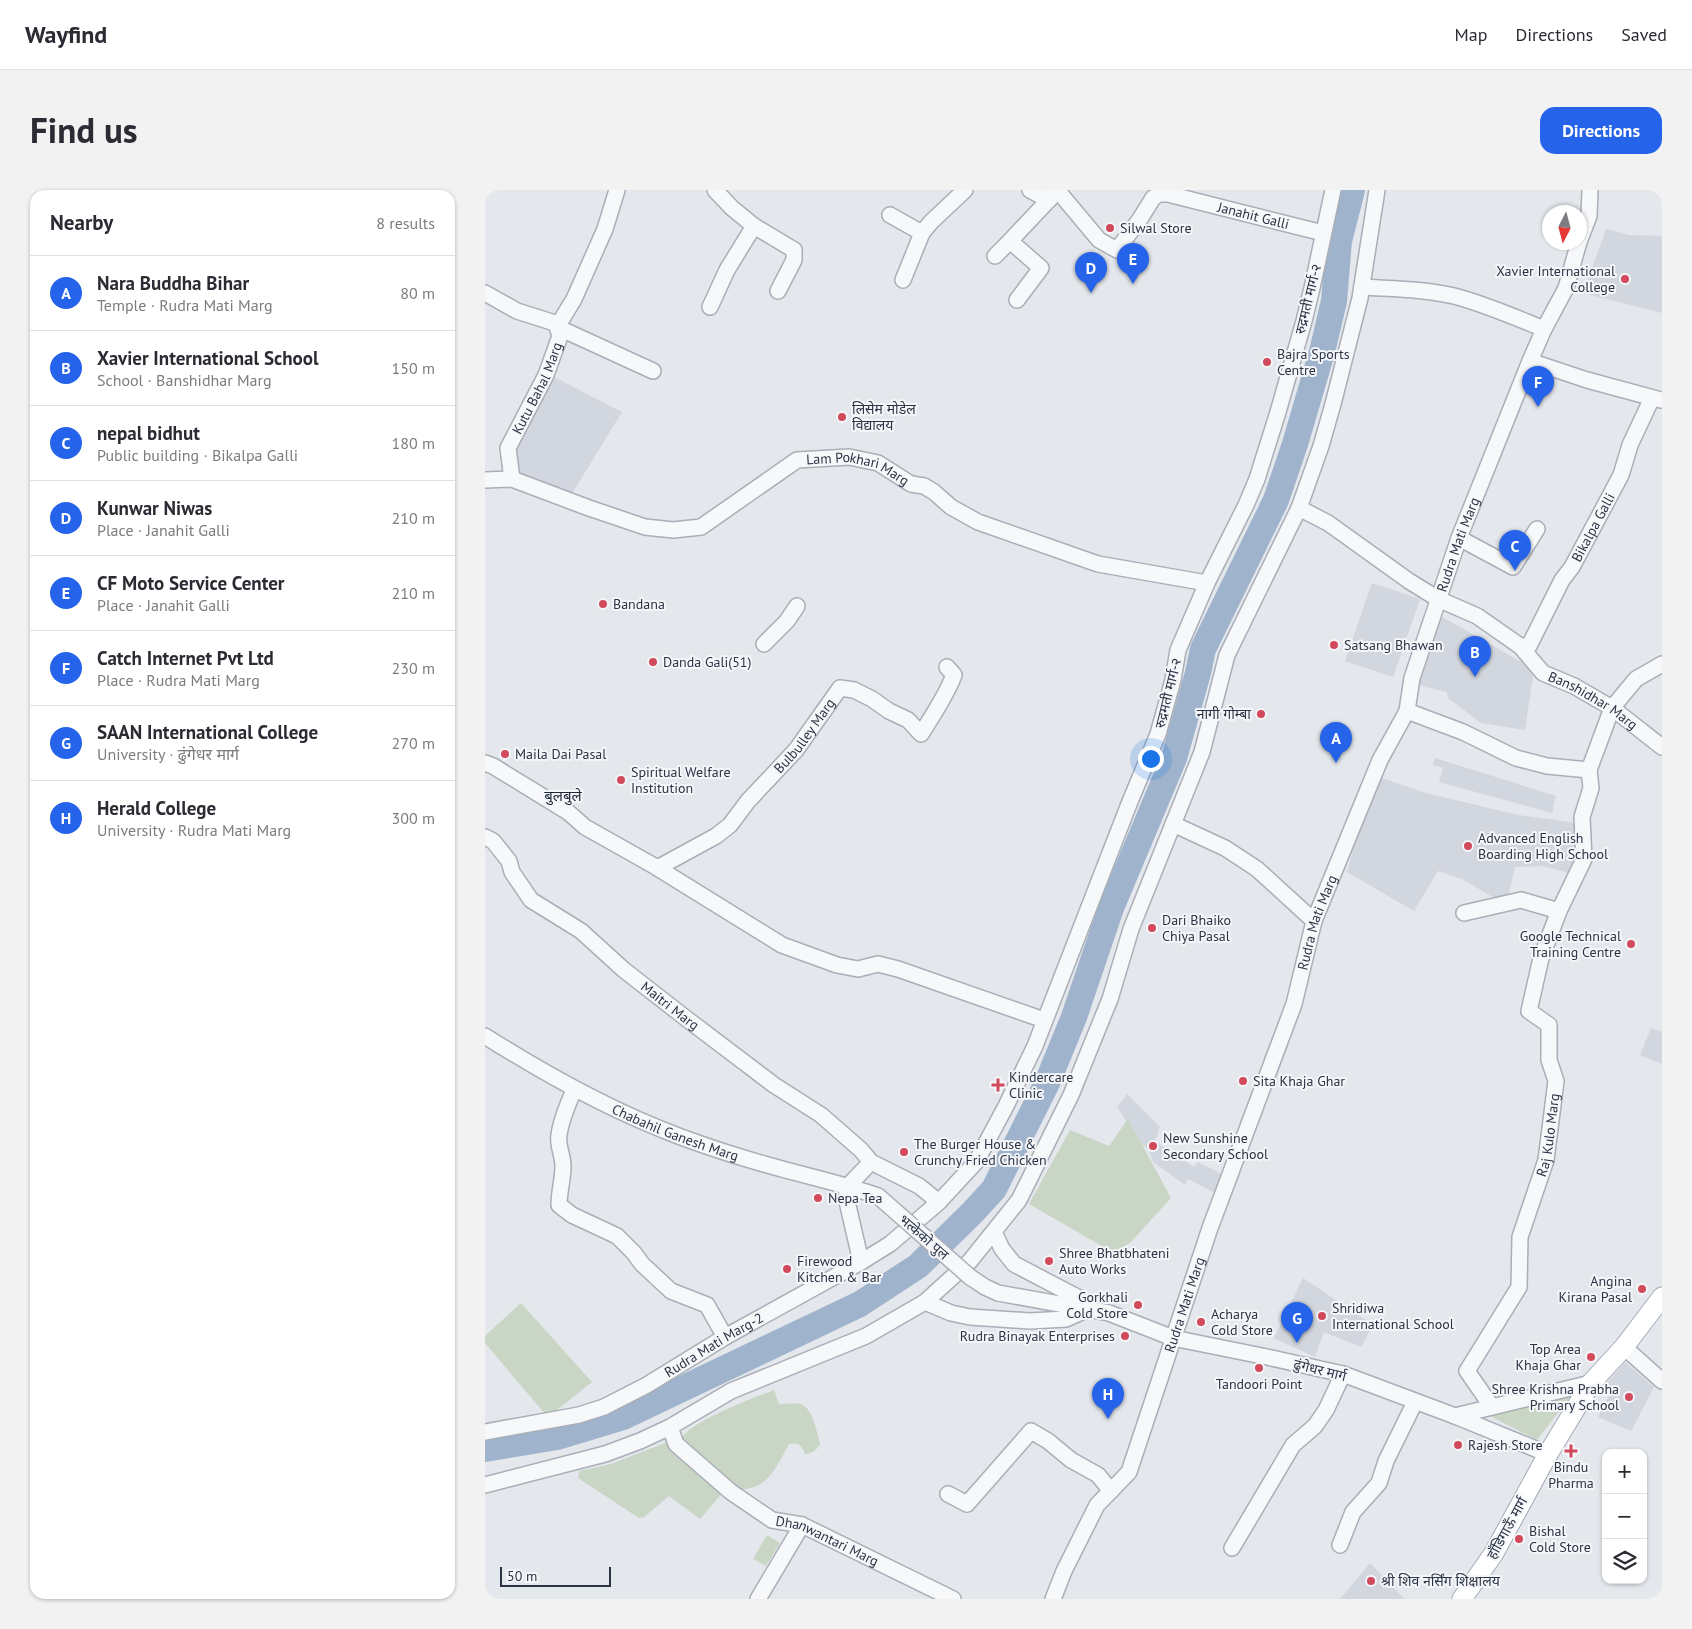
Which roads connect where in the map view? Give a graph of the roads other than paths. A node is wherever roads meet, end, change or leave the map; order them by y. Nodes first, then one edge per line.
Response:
1 (617, 190) edge
2 (715, 190) edge
3 (1030, 190) edge
4 (1333, 190) edge
5 (1377, 190) edge
6 (1590, 190) edge
7 (969, 192) edge
8 (1055, 194) edge
9 (890, 215) dead end
10 (1587, 221) edge
11 (754, 226) junction
12 (922, 233) junction
13 (1323, 233) junction
14 (1010, 241) junction
15 (1577, 250) edge
16 (995, 256) dead end
17 (903, 280) dead end
18 (1362, 287) junction
19 (778, 291) dead end
20 (485, 293) edge
21 (1017, 300) dead end
22 (710, 307) dead end
23 (557, 326) junction
24 (1544, 329) junction
25 (1531, 361) junction
26 (653, 371) dead end
27 (1657, 399) edge
28 (512, 479) junction
29 (485, 480) edge
30 (1299, 508) junction
31 (1537, 529) dead end
32 (1459, 538) junction
33 (1207, 583) junction
34 (1438, 599) junction
35 (797, 606) dead end
36 (764, 644) dead end
37 (1520, 646) junction
38 (1662, 664) edge
39 (947, 667) dead end
40 (1612, 708) junction
41 (1407, 711) junction
42 (1662, 747) edge
43 (485, 763) edge
44 (1589, 770) junction
45 (1173, 824) junction
46 (485, 837) edge
47 (656, 867) junction
48 (1559, 911) junction
49 (1464, 913) dead end
50 (1314, 921) junction
51 (1044, 1020) junction
52 (485, 1036) edge
53 (574, 1090) junction
54 (871, 1162) junction
55 (848, 1186) junction
56 (878, 1196) joint
57 (939, 1202) junction
58 (994, 1232) junction
59 (861, 1262) junction
60 (1662, 1298) edge
61 (925, 1302) junction
62 (1086, 1310) junction
63 (725, 1337) junction
64 (1173, 1338) junction
65 (1624, 1347) junction
66 (1343, 1374) junction
67 (1662, 1381) edge
68 (1591, 1383) junction
69 (1415, 1402) junction
70 (1492, 1406) junction
71 (1455, 1416) junction
72 (670, 1427) junction
73 (487, 1428) edge
74 (1548, 1454) junction
75 (485, 1485) edge
76 (1111, 1491) junction
77 (948, 1494) dead end
78 (803, 1525) junction
79 (1341, 1545) dead end
80 (1232, 1548) dead end
81 (762, 1598) edge
82 (953, 1599) edge
83 (1053, 1599) edge
84 (1462, 1599) edge

1 - 23 street, Kutu Bahal Marg
2 - 11 street
3 - 8 street
4 - 13 street, रुद्रमती मार्ग-२
5 - 18 street
6 - 10 street, Rudra Mati Marg
7 - 12 street
8 - 13 street, Janahit Galli
8 - 14 street
9 - 12 street
11 - 19 street
11 - 22 street
12 - 17 street
13 - 33 street, रुद्रमती मार्ग-२
14 - 16 street
14 - 21 street
15 - 24 street, Rudra Mati Marg
18 - 24 street
18 - 30 street
20 - 23 street
23 - 26 street
23 - 28 street, Kutu Bahal Marg
24 - 25 street, Rudra Mati Marg
25 - 27 street
25 - 32 street, Rudra Mati Marg
27 - 37 street, Bikalpa Galli
28 - 29 street, Lam Pokhari Marg
28 - 33 street, Lam Pokhari Marg
30 - 34 street, Banshidhar Marg
30 - 45 street
31 - 32 street
32 - 34 street, Rudra Mati Marg
33 - 51 street, रुद्रमती मार्ग-२
34 - 37 street, Banshidhar Marg
34 - 41 street, Rudra Mati Marg
35 - 36 street
37 - 40 street, Banshidhar Marg
38 - 40 street
39 - 47 street, Bulbulley Marg
40 - 42 street, Banshidhar Marg
40 - 44 street
41 - 44 street
41 - 50 street, Rudra Mati Marg
43 - 47 street
44 - 48 street, Raj Kulo Marg
45 - 50 street
45 - 58 street
46 - 54 street, Maitri Marg
47 - 51 street
48 - 49 street
48 - 70 street, Raj Kulo Marg
50 - 64 street, Rudra Mati Marg
51 - 57 street, रुद्रमती मार्ग-२
52 - 53 street, Chabahil Ganesh Marg
53 - 55 street, Chabahil Ganesh Marg
53 - 63 street
54 - 55 street
54 - 57 street
55 - 56 street, Chabahil Ganesh Marg
55 - 59 street
56 - 62 street, भत्केको पुल, bridge
57 - 59 street, Rudra Mati Marg-2
58 - 61 street
58 - 62 street
59 - 63 street, Rudra Mati Marg-2
60 - 65 main road, हाँडिगाऊँ मार्ग
61 - 62 street
61 - 72 street
62 - 64 street, ढुंगेधर मार्ग
63 - 73 street, Rudra Mati Marg-2
64 - 66 street, ढुंगेधर मार्ग
64 - 76 street, Rudra Mati Marg
65 - 67 street
65 - 68 main road, हाँडिगाऊँ मार्ग
66 - 69 street, ढुंगेधर मार्ग
66 - 80 street
68 - 70 street
68 - 74 main road, हाँडिगाऊँ मार्ग
69 - 71 street, ढुंगेधर मार्ग
69 - 79 street
70 - 71 street
71 - 74 street, ढुंगेधर मार्ग
72 - 75 street
72 - 78 street, Dhanwantari Marg
74 - 84 main road, हाँडिगाऊँ मार्ग
76 - 77 street
76 - 83 street, Rudra Mati Marg
78 - 81 street
78 - 82 street, Dhanwantari Marg

